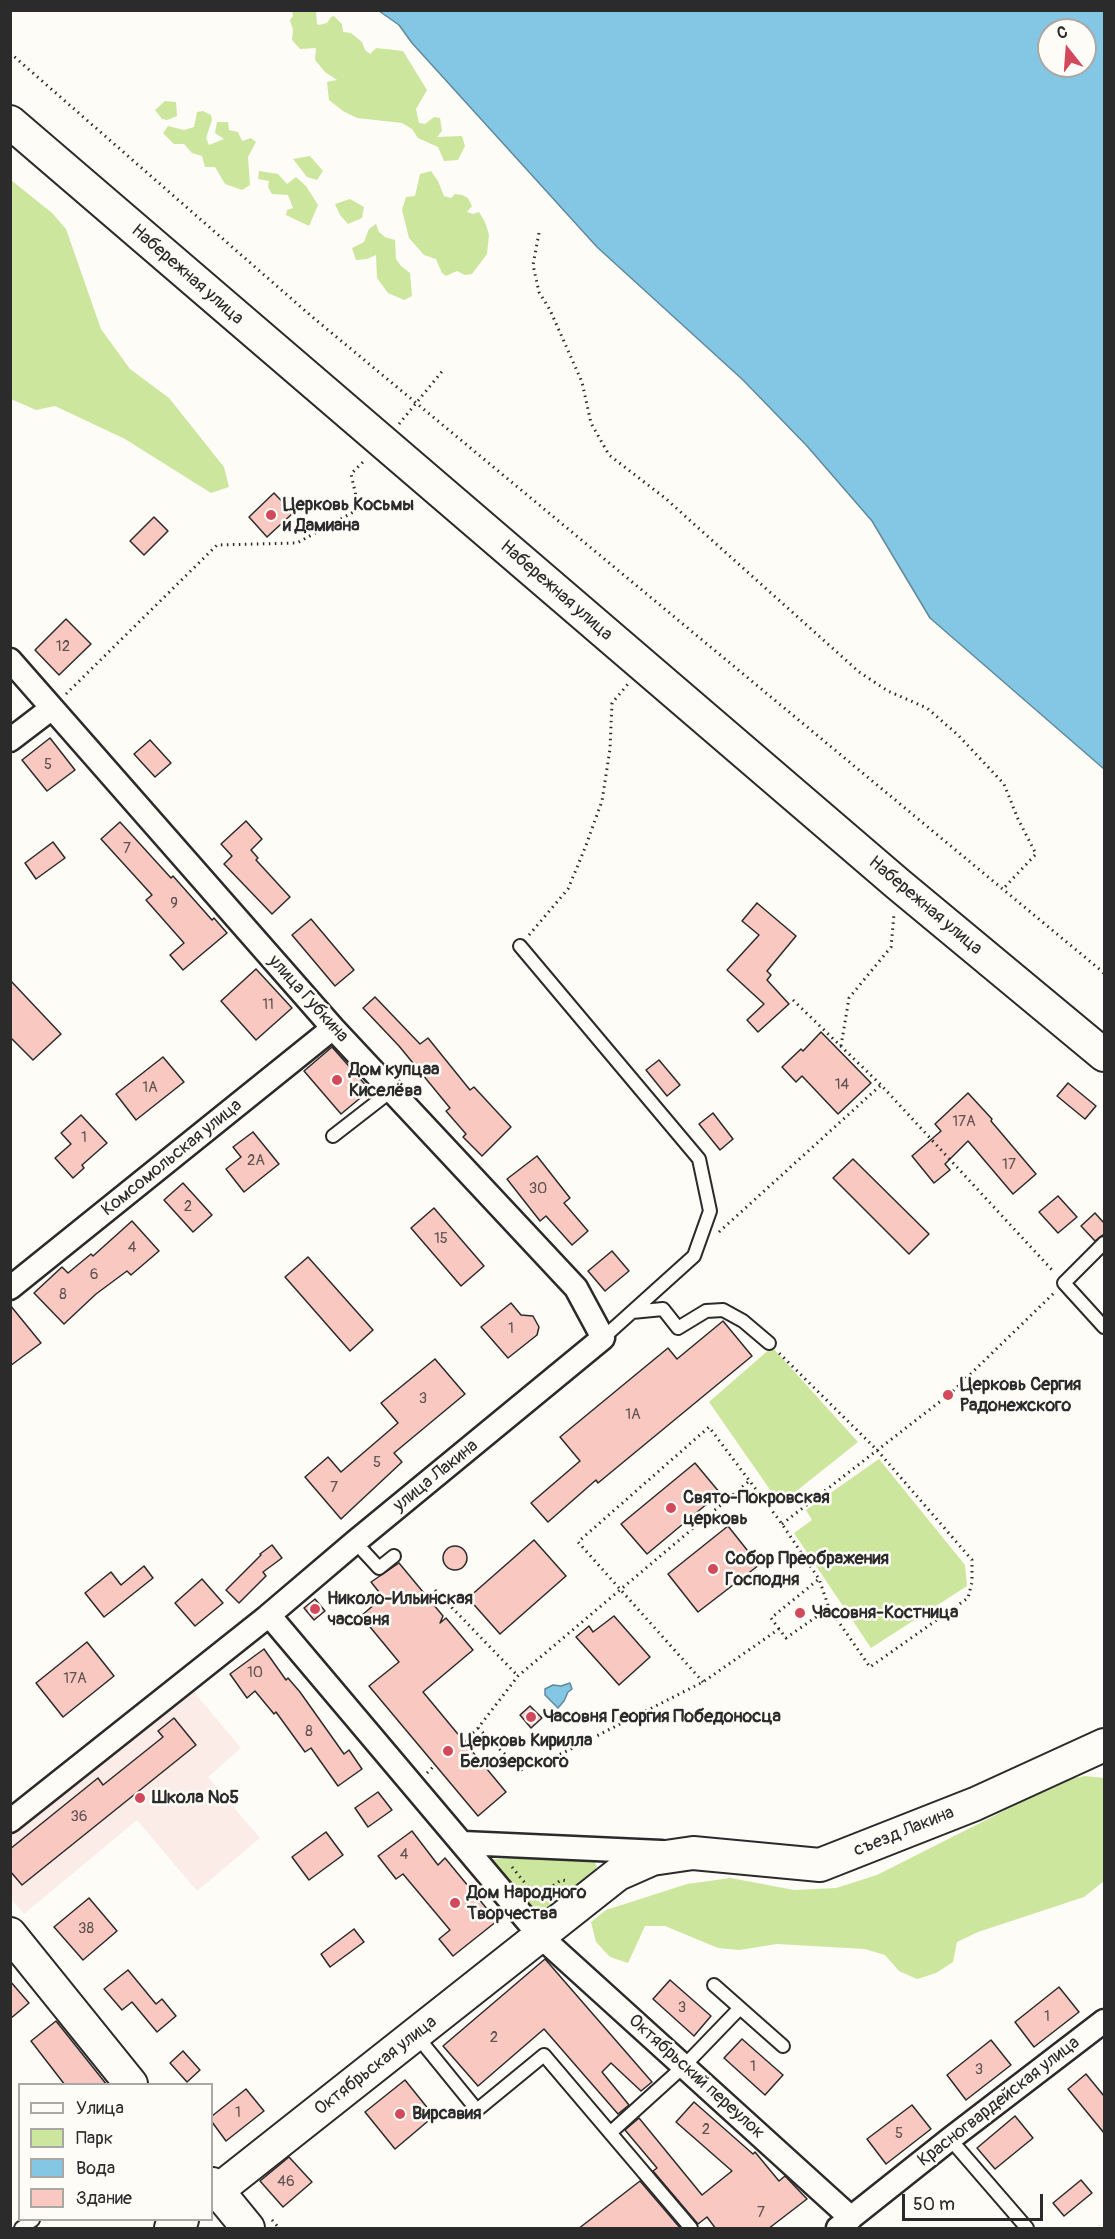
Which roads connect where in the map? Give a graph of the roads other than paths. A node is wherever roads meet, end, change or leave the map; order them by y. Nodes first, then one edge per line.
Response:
1 (10, 122) edge
2 (10, 660) edge
3 (52, 708) junction
4 (10, 740) edge
5 (520, 946) road end
6 (333, 1028) junction
7 (1104, 1056) edge
8 (391, 1090) junction
9 (333, 1136) dead end
10 (1104, 1243) edge
11 (10, 1288) edge
12 (632, 1312) junction
13 (1104, 1328) edge
14 (603, 1338) junction
15 (769, 1343) road end
16 (355, 1542) junction
17 (394, 1556) dead end
18 (269, 1615) junction
19 (1104, 1745) edge
20 (10, 1821) edge
21 (463, 1843) junction
22 (693, 1853) junction
23 (10, 1934) edge
24 (540, 1936) junction
25 (714, 1985) dead end
26 (739, 2009) junction
27 (1104, 2021) edge
28 (415, 2035) junction
29 (783, 2046) dead end
30 (684, 2066) junction
31 (129, 2083) edge
32 (610, 2133) junction
33 (950, 2139) junction
34 (213, 2190) edge
35 (850, 2225) edge
36 (248, 2229) edge
37 (691, 2229) edge
38 (1026, 2229) edge

1 - 7 street, Набережная улица
2 - 3 street, улица Губкина
3 - 4 street
3 - 6 street, улица Губкина
5 - 12 lane
6 - 8 street, улица Губкина
6 - 11 street, Комсомольская улица
8 - 9 lane
8 - 14 street, улица Губкина
10 - 13 lane
12 - 14 lane
12 - 15 lane
14 - 16 street, улица Лакина
16 - 17 lane
16 - 18 street, улица Лакина
18 - 20 street, улица Лакина
18 - 21 street
19 - 22 street, съезд Лакина
21 - 22 street, съезд Лакина
21 - 24 street
22 - 24 street, съезд Лакина
23 - 31 street
24 - 28 street, Октябрьская улица
24 - 30 street, Октябрьский переулок
25 - 26 lane
26 - 29 lane
26 - 30 lane
27 - 33 street, Красногвардейская улица
28 - 32 lane
28 - 34 street, Октябрьская улица
30 - 32 lane
30 - 35 street, Октябрьский переулок
32 - 37 lane
33 - 35 street, Красногвардейская улица
33 - 38 lane
34 - 36 street

